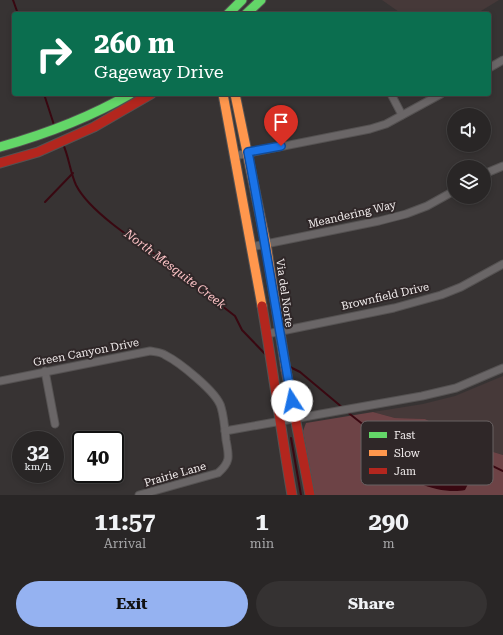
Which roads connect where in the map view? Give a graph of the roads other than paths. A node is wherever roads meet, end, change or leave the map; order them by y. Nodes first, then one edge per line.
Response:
1 (242, 0) edge
2 (261, 0) edge
3 (230, 12) edge
4 (248, 12) edge
5 (503, 60) edge
6 (491, 67) edge
7 (127, 96) edge
8 (148, 96) edge
9 (223, 96) edge
10 (235, 96) edge
11 (392, 96) edge
12 (437, 96) edge
13 (118, 102) junction
14 (125, 110) junction
15 (402, 115) junction
16 (0, 146) edge
17 (248, 152) junction
18 (234, 156) junction
19 (0, 163) edge
20 (503, 166) edge
21 (491, 171) edge
22 (447, 195) edge
23 (266, 244) junction
24 (251, 247) junction
25 (503, 264) edge
26 (278, 331) junction
27 (267, 334) junction
28 (503, 368) edge
29 (45, 372) junction
30 (0, 381) edge
31 (295, 419) junction
32 (280, 422) junction
33 (55, 424) dead end
34 (225, 431) junction
35 (139, 495) edge
36 (292, 495) edge
37 (310, 495) edge

1 - 3 street
2 - 4 street
5 - 6 street
7 - 13 street
8 - 14 street
9 - 18 street
10 - 17 street, Via del Norte
11 - 15 street
12 - 15 street
13 - 14 street
13 - 16 street
14 - 19 street
15 - 17 street
17 - 18 street
17 - 23 street, Via del Norte
18 - 24 street
20 - 21 street
22 - 23 street, Meandering Way
23 - 24 street, Meandering Way
23 - 26 street, Via del Norte
24 - 27 street
25 - 26 street, Brownfield Drive
26 - 27 street, Brownfield Drive
26 - 31 street, Via del Norte
27 - 32 street
28 - 31 street
29 - 30 street, Green Canyon Drive
29 - 33 street
29 - 34 street, Green Canyon Drive
31 - 32 street
31 - 37 street, Via del Norte
32 - 34 street
32 - 36 street
34 - 35 street, Prairie Lane

